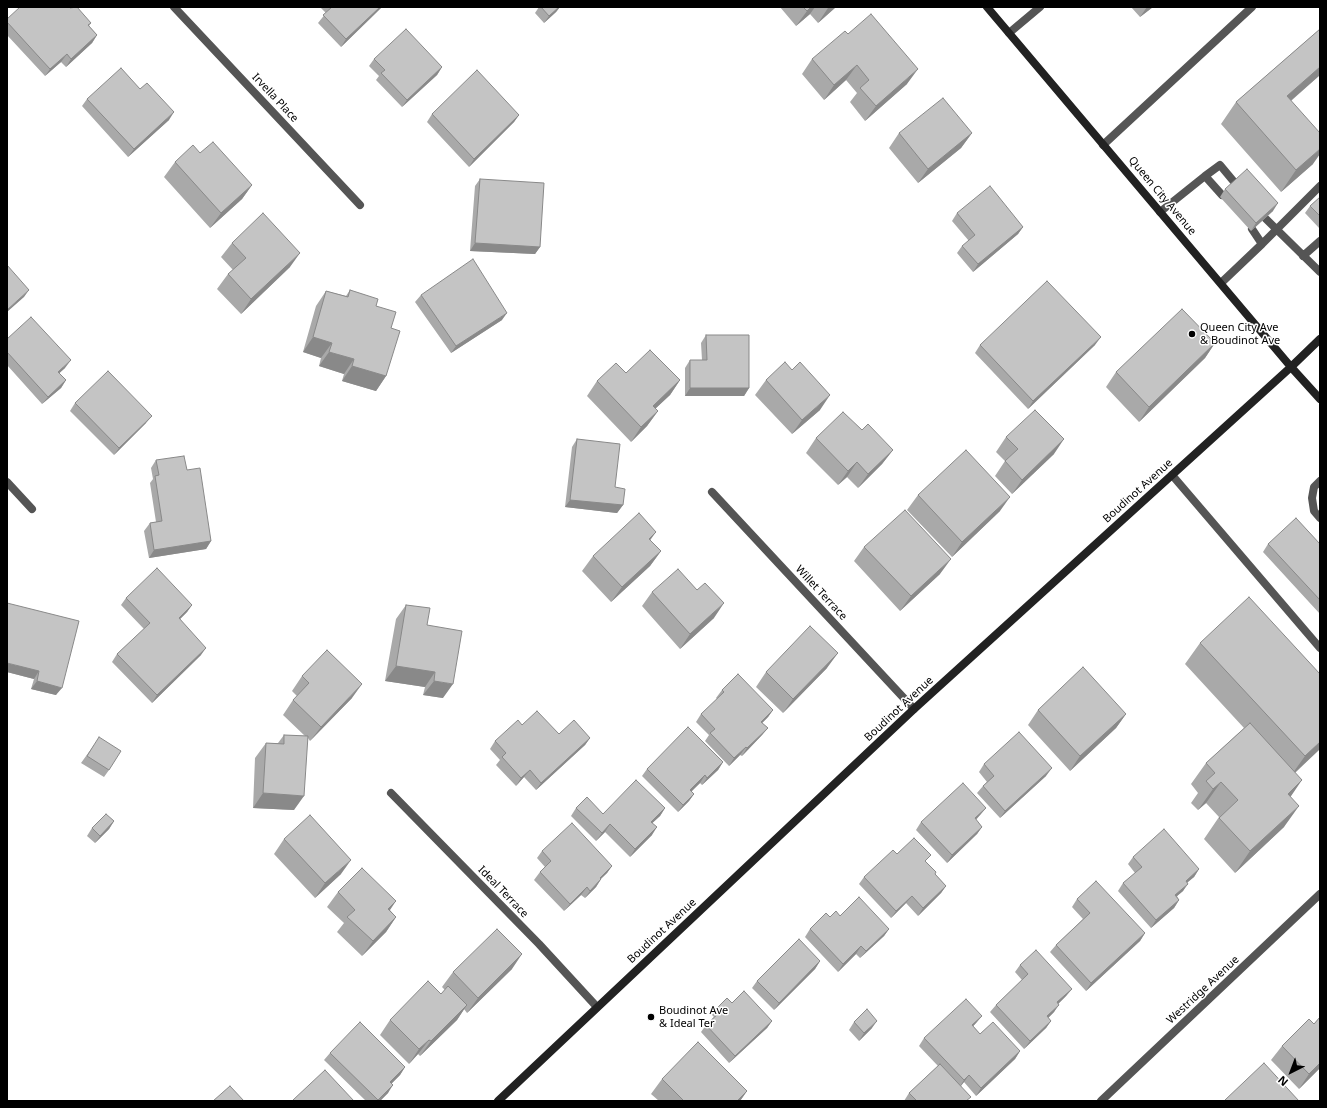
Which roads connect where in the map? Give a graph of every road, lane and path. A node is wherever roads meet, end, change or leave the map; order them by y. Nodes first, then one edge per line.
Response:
1 (174, 7) edge
2 (987, 7) edge
3 (1040, 7) edge
4 (1252, 7) edge
5 (1009, 33) junction
6 (1103, 145) junction
7 (1205, 176) junction
8 (1235, 183) edge
9 (1320, 186) edge
10 (1222, 195) dead end
11 (360, 205) dead end
12 (1160, 212) junction
13 (1266, 218) edge
14 (1252, 229) edge
15 (1277, 230) junction
16 (1320, 241) edge
17 (1262, 244) junction
18 (1303, 256) junction
19 (1320, 272) edge
20 (1221, 283) junction
21 (1320, 339) edge
22 (1291, 367) junction
23 (1320, 399) edge
24 (1172, 475) junction
25 (1320, 481) edge
26 (7, 482) edge
27 (712, 492) dead end
28 (32, 509) dead end
29 (1320, 518) edge
30 (1320, 648) edge
31 (914, 709) junction
32 (391, 793) dead end
33 (1320, 894) edge
34 (597, 1007) junction
35 (498, 1101) edge
36 (1101, 1101) edge

1 - 11 street, Irvella Place
2 - 5 street, Queen City Avenue
3 - 5 street
4 - 6 street
5 - 6 street, Queen City Avenue
6 - 12 street, Queen City Avenue
7 - 8 street
7 - 10 street
7 - 12 street
9 - 15 street
12 - 20 street, Queen City Avenue
13 - 15 street
14 - 17 street
15 - 17 street
15 - 18 street
16 - 18 street
17 - 20 street
18 - 19 street
20 - 22 street, Queen City Avenue
21 - 22 street, Boudinot Avenue
22 - 23 street, Queen City Avenue
22 - 24 street, Boudinot Avenue
24 - 30 street
24 - 31 street, Boudinot Avenue
25 - 29 street
26 - 28 street
27 - 31 street, Willet Terrace
31 - 34 street, Boudinot Avenue
32 - 34 street, Ideal Terrace
33 - 36 street, Westridge Avenue
34 - 35 street, Boudinot Avenue

